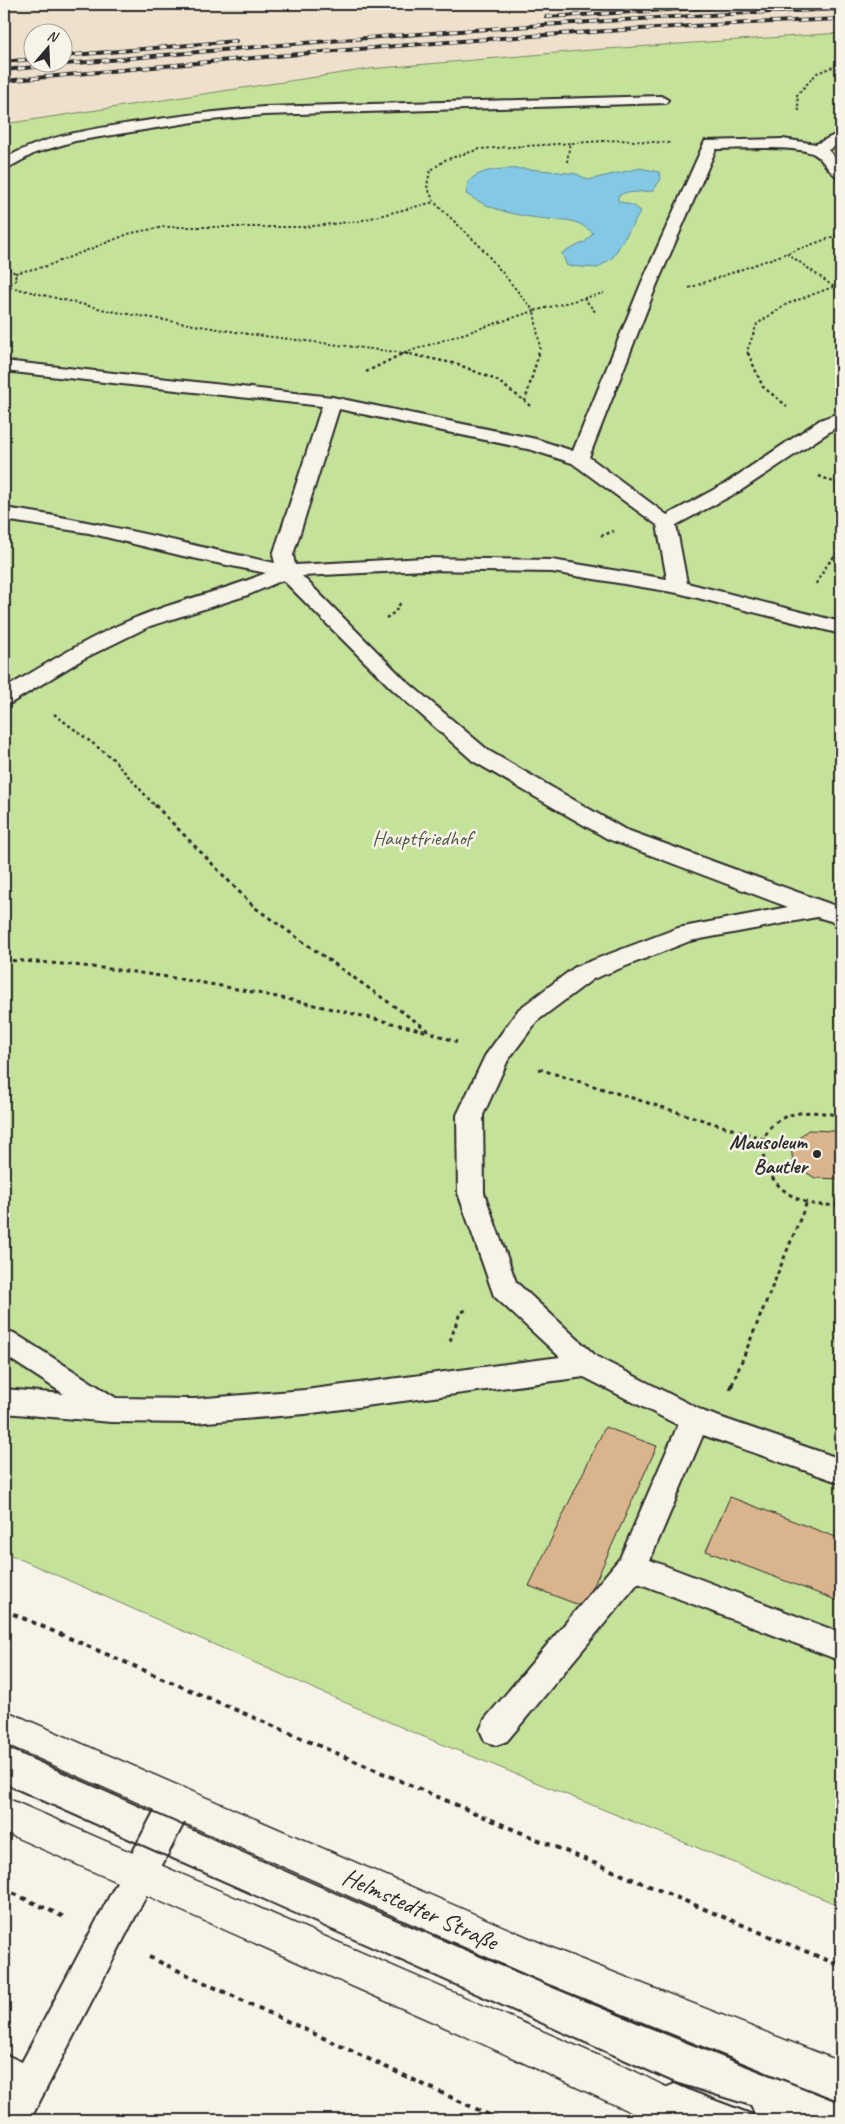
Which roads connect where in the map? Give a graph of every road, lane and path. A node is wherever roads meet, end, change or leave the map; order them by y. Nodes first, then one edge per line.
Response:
1 (841, 64) edge
2 (661, 100) dead end
3 (841, 137) edge
4 (570, 142) junction
5 (710, 144) junction
6 (818, 149) junction
7 (568, 162) dead end
8 (4, 165) edge
9 (841, 173) edge
10 (434, 202) junction
11 (841, 234) edge
12 (787, 252) junction
13 (4, 266) edge
14 (16, 273) junction
15 (649, 284) junction
16 (841, 284) edge
17 (833, 286) junction
18 (10, 287) junction
19 (4, 290) edge
20 (841, 292) edge
21 (584, 298) junction
22 (534, 311) junction
23 (597, 321) dead end
24 (404, 353) junction
25 (4, 366) edge
26 (526, 401) junction
27 (332, 402) junction
28 (834, 420) edge
29 (579, 459) junction
30 (4, 514) edge
31 (666, 523) junction
32 (286, 571) junction
33 (678, 587) junction
34 (841, 628) edge
35 (7, 695) edge
36 (829, 913) edge
37 (4, 960) edge
38 (432, 1033) junction
39 (497, 1056) junction
40 (841, 1116) edge
41 (764, 1139) junction
42 (807, 1202) junction
43 (841, 1204) edge
44 (504, 1288) junction
45 (4, 1341) edge
46 (587, 1365) junction
47 (454, 1381) junction
48 (4, 1401) edge
49 (111, 1410) junction
50 (705, 1423) junction
51 (841, 1471) edge
52 (632, 1566) junction
53 (4, 1610) edge
54 (841, 1646) edge
55 (4, 1726) edge
56 (496, 1730) dead end
57 (176, 1802) junction
58 (4, 1814) edge
59 (139, 1873) junction
60 (4, 1889) edge
61 (107, 1937) junction
62 (841, 1966) edge
63 (17, 2078) edge
64 (841, 2082) edge
65 (622, 2086) junction
66 (11, 2120) edge
67 (500, 2120) edge
68 (690, 2120) edge
69 (737, 2120) edge

1 - 6 path
2 - 8 lane
3 - 6 lane
4 - 5 path
4 - 7 path
4 - 10 path
5 - 6 lane
5 - 15 lane
6 - 9 lane
10 - 14 path
10 - 22 path
11 - 12 path
12 - 15 path
12 - 17 path
13 - 14 path
14 - 18 path
15 - 21 path
15 - 29 lane
16 - 17 path
17 - 20 path
17 - 28 path
18 - 19 path
18 - 24 path
21 - 22 path
21 - 23 path
22 - 24 path
22 - 26 path
24 - 26 path
24 - 27 path
25 - 27 lane
26 - 29 path
27 - 29 lane
27 - 32 lane
28 - 31 lane
29 - 31 lane
30 - 32 lane
31 - 33 lane
32 - 33 lane
32 - 35 lane
32 - 36 lane
33 - 34 lane
35 - 38 path
36 - 39 lane
37 - 38 path
38 - 39 path
39 - 41 path
39 - 44 lane
40 - 41 path
41 - 42 path
42 - 43 path
42 - 50 path
44 - 46 lane
44 - 47 path
45 - 49 lane
46 - 47 lane
46 - 50 lane
47 - 49 lane
48 - 49 lane
50 - 51 lane
50 - 52 lane
52 - 54 lane
52 - 56 lane
53 - 62 path
55 - 57 main road, Helmstedter Straße
57 - 59 lane
57 - 64 main road, Helmstedter Straße
58 - 59 main road
59 - 61 lane
59 - 65 main road
60 - 61 path
61 - 63 lane
61 - 67 path
63 - 66 lane
65 - 68 main road
65 - 69 lane

